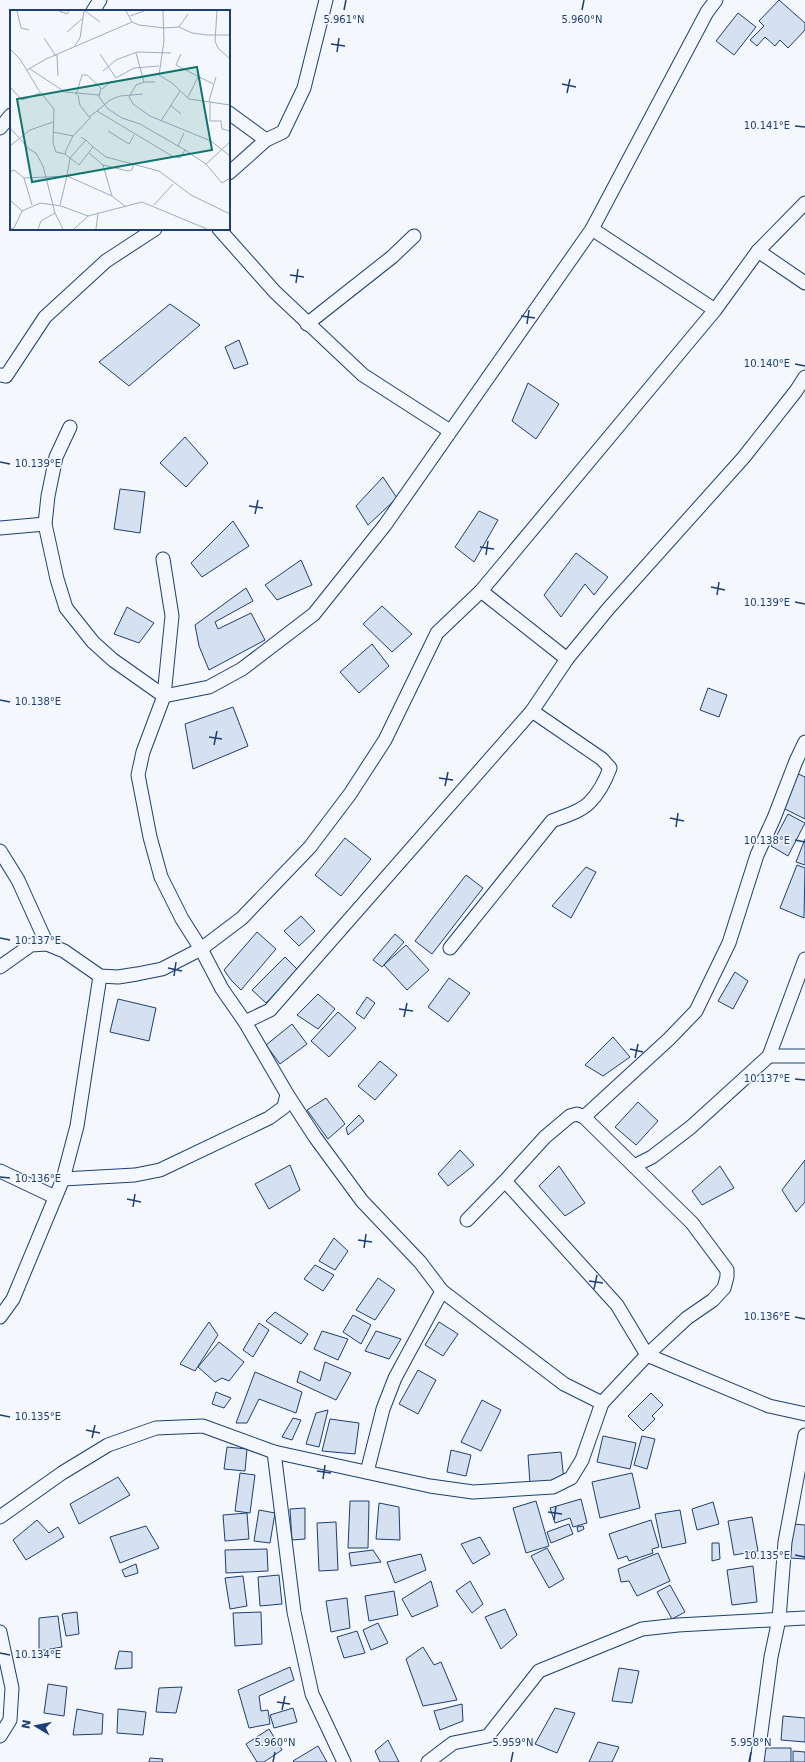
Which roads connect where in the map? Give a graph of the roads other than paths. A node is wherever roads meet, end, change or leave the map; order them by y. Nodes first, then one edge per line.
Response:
1 (100, 0) edge
2 (326, 0) edge
3 (716, 0) edge
4 (94, 10) edge
5 (230, 114) edge
6 (10, 115) edge
7 (0, 128) edge
8 (266, 140) junction
9 (230, 172) edge
10 (805, 203) edge
11 (592, 229) junction
12 (153, 230) edge
13 (220, 230) edge
14 (414, 236) dead end
15 (758, 251) junction
16 (805, 283) edge
17 (715, 310) junction
18 (307, 324) junction
19 (0, 375) edge
20 (805, 377) edge
21 (70, 427) dead end
22 (450, 431) junction
23 (45, 524) junction
24 (0, 528) edge
25 (163, 559) dead end
26 (481, 591) junction
27 (567, 659) junction
28 (164, 696) junction
29 (532, 711) junction
30 (805, 742) edge
31 (800, 763) edge
32 (0, 851) edge
33 (47, 944) junction
34 (450, 948) dead end
35 (201, 949) junction
36 (805, 958) edge
37 (0, 967) edge
38 (100, 976) junction
39 (245, 1022) junction
40 (769, 1056) junction
41 (805, 1056) edge
42 (287, 1094) junction
43 (584, 1117) junction
44 (634, 1166) junction
45 (0, 1171) edge
46 (63, 1179) junction
47 (505, 1181) junction
48 (55, 1197) junction
49 (467, 1220) dead end
50 (442, 1291) junction
51 (0, 1317) edge
52 (647, 1355) junction
53 (602, 1403) junction
54 (805, 1414) edge
55 (805, 1435) edge
56 (274, 1452) junction
57 (367, 1472) junction
58 (0, 1517) edge
59 (805, 1618) edge
60 (780, 1619) junction
61 (0, 1632) edge
62 (0, 1736) edge
63 (344, 1762) edge
64 (428, 1762) edge
65 (757, 1762) edge

1 - 4 street
2 - 8 street
3 - 11 street
5 - 8 street
6 - 7 street
8 - 9 street
10 - 15 street
11 - 17 street
11 - 22 street
12 - 19 street
13 - 18 street
14 - 18 street
15 - 16 street
15 - 17 street
17 - 26 street
18 - 22 street
20 - 27 street
21 - 23 street
22 - 28 street
23 - 24 street
23 - 28 street
25 - 28 street
26 - 27 street
26 - 35 street
27 - 29 street
28 - 35 street
29 - 34 street
29 - 39 street
30 - 31 street
31 - 43 street
32 - 33 street
33 - 37 street
33 - 38 street
35 - 38 street
35 - 39 street
36 - 40 street
38 - 46 street
39 - 42 street
40 - 41 street
40 - 44 street
42 - 46 street
42 - 50 street
43 - 44 street
43 - 47 street
44 - 52 street
45 - 48 street
46 - 48 street
47 - 49 street
47 - 52 street
48 - 51 street
50 - 53 street
50 - 57 street
52 - 53 street
52 - 54 street
53 - 57 street
55 - 60 street
56 - 57 street
56 - 58 street
56 - 63 street
59 - 60 street
60 - 64 street
60 - 65 street
61 - 62 street

